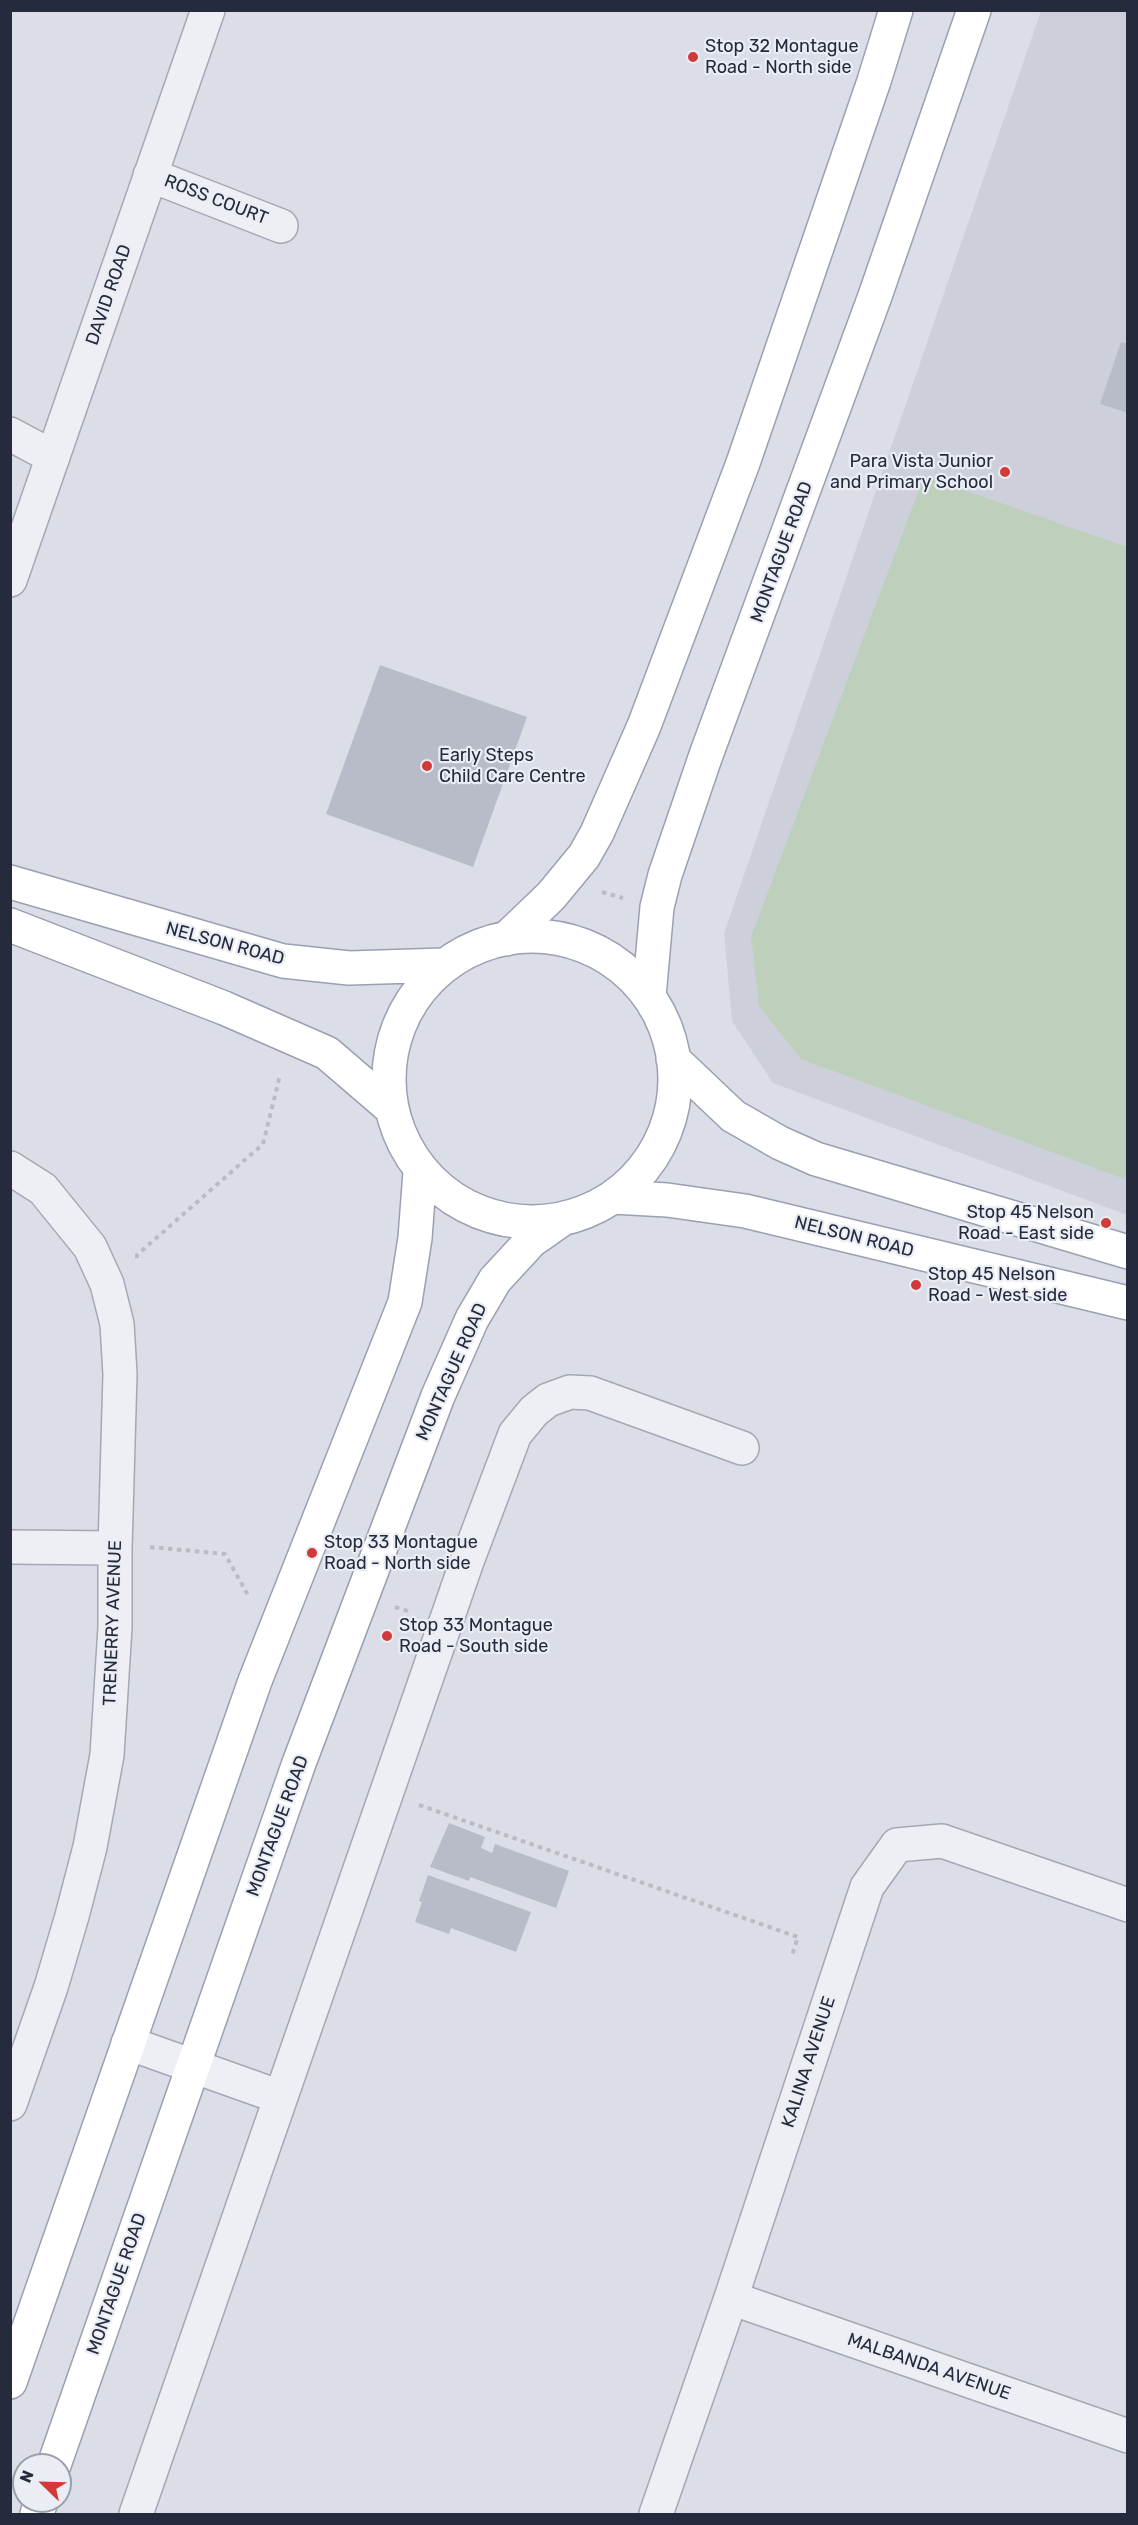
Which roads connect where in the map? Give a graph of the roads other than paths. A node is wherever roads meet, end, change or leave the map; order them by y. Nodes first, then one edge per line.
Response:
1 (208, 10) edge
2 (896, 10) edge
3 (974, 10) edge
4 (150, 175) junction
5 (281, 226) dead end
6 (10, 434) edge
7 (53, 456) junction
8 (10, 580) edge
9 (10, 882) edge
10 (10, 925) edge
11 (506, 939) junction
12 (445, 965) junction
13 (649, 996) junction
14 (673, 1059) junction
15 (391, 1108) junction
16 (10, 1168) edge
17 (420, 1172) junction
18 (613, 1197) junction
19 (561, 1220) junction
20 (1128, 1252) edge
21 (1128, 1303) edge
22 (742, 1448) dead end
23 (10, 1547) edge
24 (115, 1548) junction
25 (1128, 1905) edge
26 (129, 2043) junction
27 (193, 2066) junction
28 (280, 2097) junction
29 (10, 2104) edge
30 (731, 2298) junction
31 (10, 2382) edge
32 (1128, 2436) edge
33 (58, 2453) edge
34 (136, 2514) edge
35 (656, 2514) edge

1 - 4 street, DAVID ROAD
2 - 11 main road
3 - 13 main road, MONTAGUE ROAD
4 - 5 street, ROSS COURT
4 - 7 street, DAVID ROAD
6 - 7 street
7 - 8 street, DAVID ROAD
9 - 12 main road, NELSON ROAD
10 - 15 main road
11 - 12 main road
11 - 13 main road
12 - 15 main road
13 - 14 main road
14 - 18 main road
14 - 20 main road
15 - 17 main road
16 - 24 street, TRENERRY AVENUE
17 - 19 main road
17 - 26 main road
18 - 19 main road
18 - 21 main road, NELSON ROAD
19 - 27 main road, MONTAGUE ROAD
22 - 28 street
23 - 24 street
24 - 29 street, TRENERRY AVENUE
25 - 30 street, KALINA AVENUE
26 - 27 street
26 - 31 main road
27 - 28 street
27 - 33 main road, MONTAGUE ROAD
28 - 34 street
30 - 32 street, MALBANDA AVENUE
30 - 35 street, KALINA AVENUE

